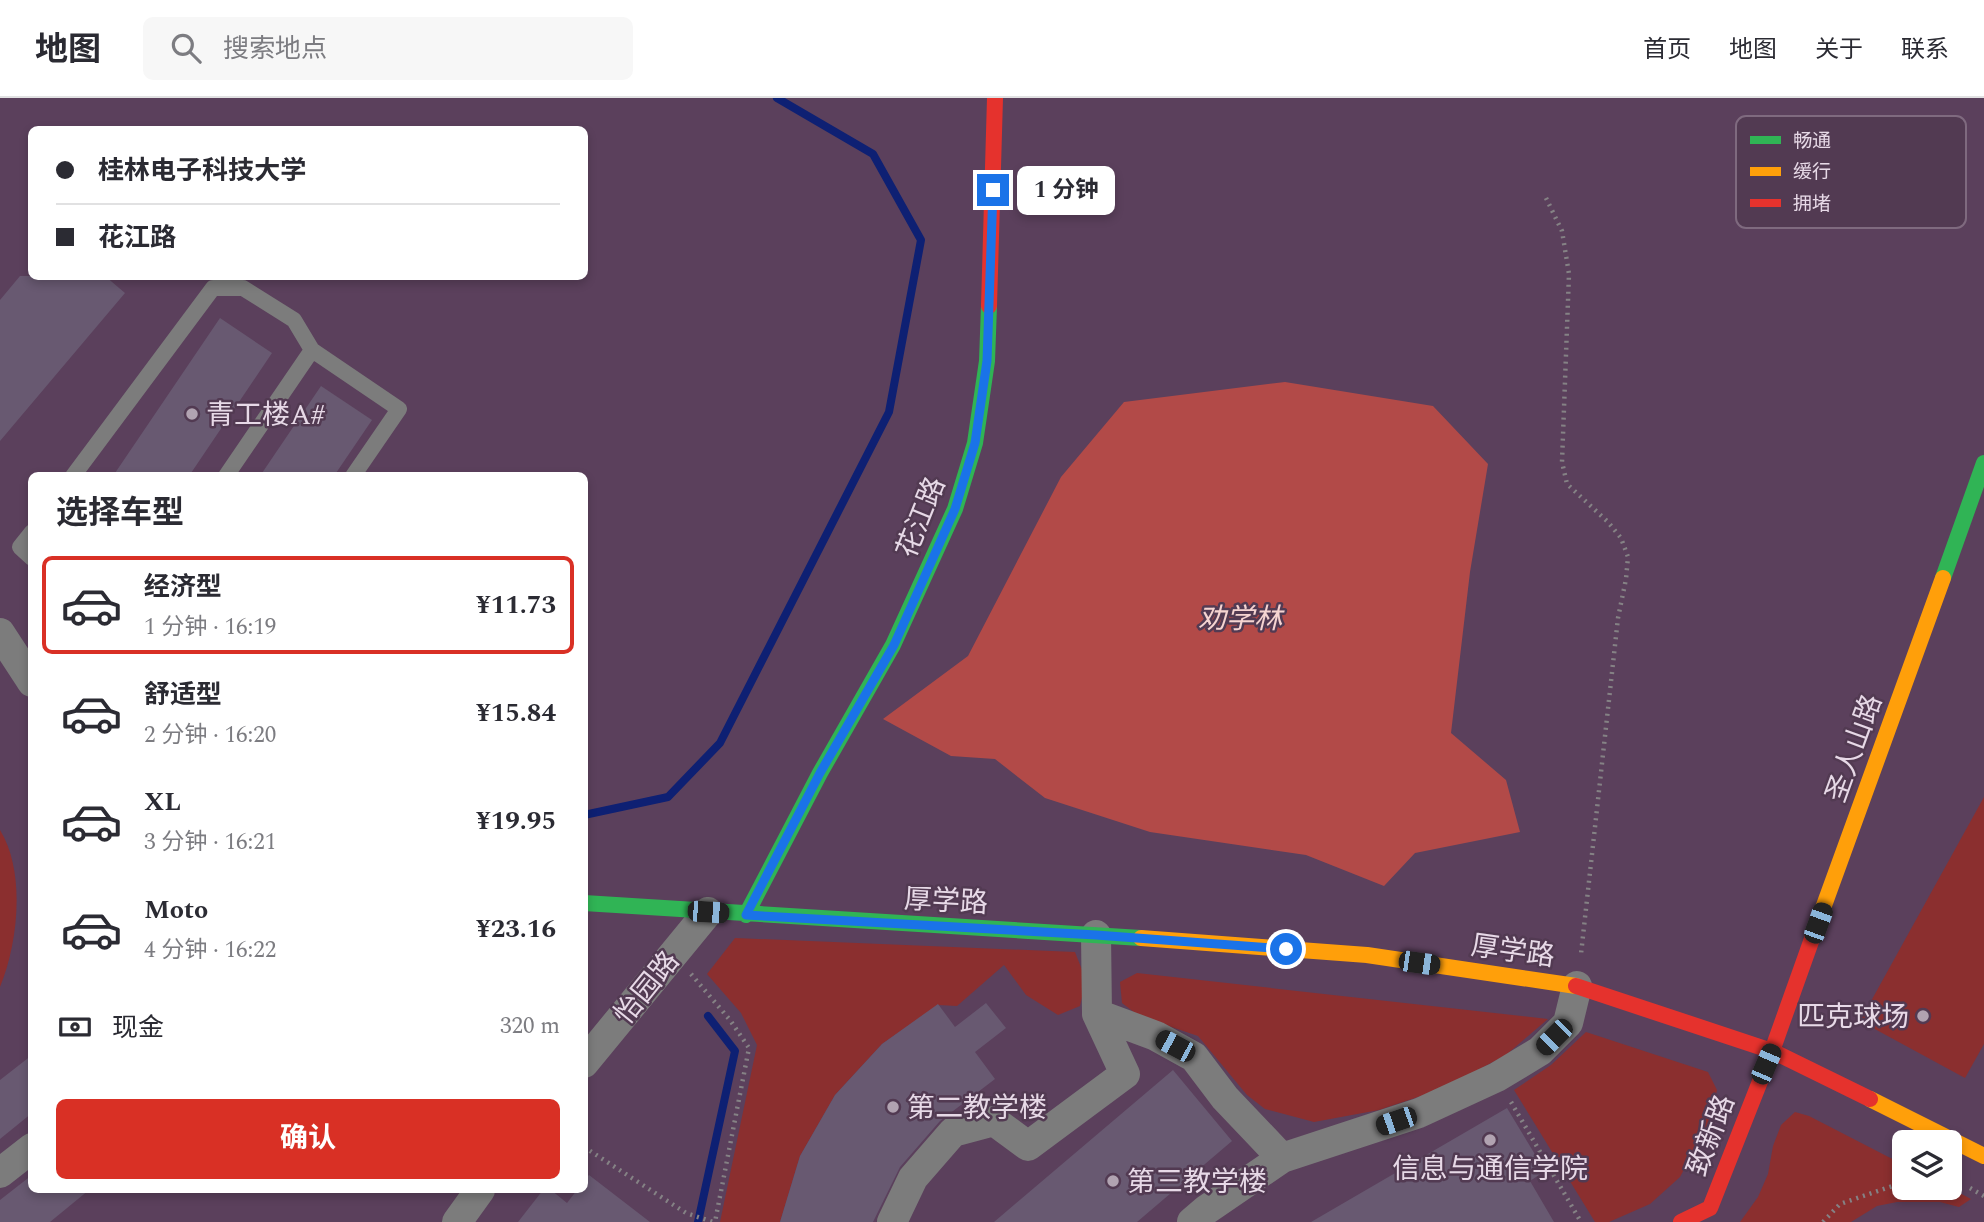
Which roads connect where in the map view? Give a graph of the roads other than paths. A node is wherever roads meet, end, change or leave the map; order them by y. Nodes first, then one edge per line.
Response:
1 (995, 98) edge
2 (312, 350) junction
3 (1984, 463) edge
4 (76, 472) edge
5 (229, 472) edge
6 (356, 472) edge
7 (28, 537) edge
8 (28, 554) edge
9 (0, 633) edge
10 (28, 676) edge
11 (588, 903) edge
12 (708, 912) junction
13 (746, 915) junction
14 (1096, 935) junction
15 (1577, 986) junction
16 (1097, 1014) junction
17 (1772, 1051) junction
18 (588, 1058) edge
19 (28, 1151) edge
20 (1984, 1156) edge
21 (1282, 1158) junction
22 (0, 1173) edge
23 (478, 1193) edge
24 (457, 1222) edge
25 (892, 1222) edge
26 (1192, 1222) edge
27 (1681, 1222) edge

1 - 13 street, 花江路
2 - 4 lane
2 - 5 lane
2 - 6 lane
3 - 17 street, 圣人山路
7 - 8 lane
9 - 10 street
11 - 12 street, 厚学路
12 - 13 street, 厚学路
12 - 18 street, 怡园路
13 - 14 street, 厚学路
14 - 15 street, 厚学路
14 - 16 street
15 - 17 street, 厚学路
15 - 21 street
16 - 21 street
16 - 25 street
17 - 20 street, 厚学路
17 - 27 street, 致新路
19 - 22 street
21 - 26 street
23 - 24 street

